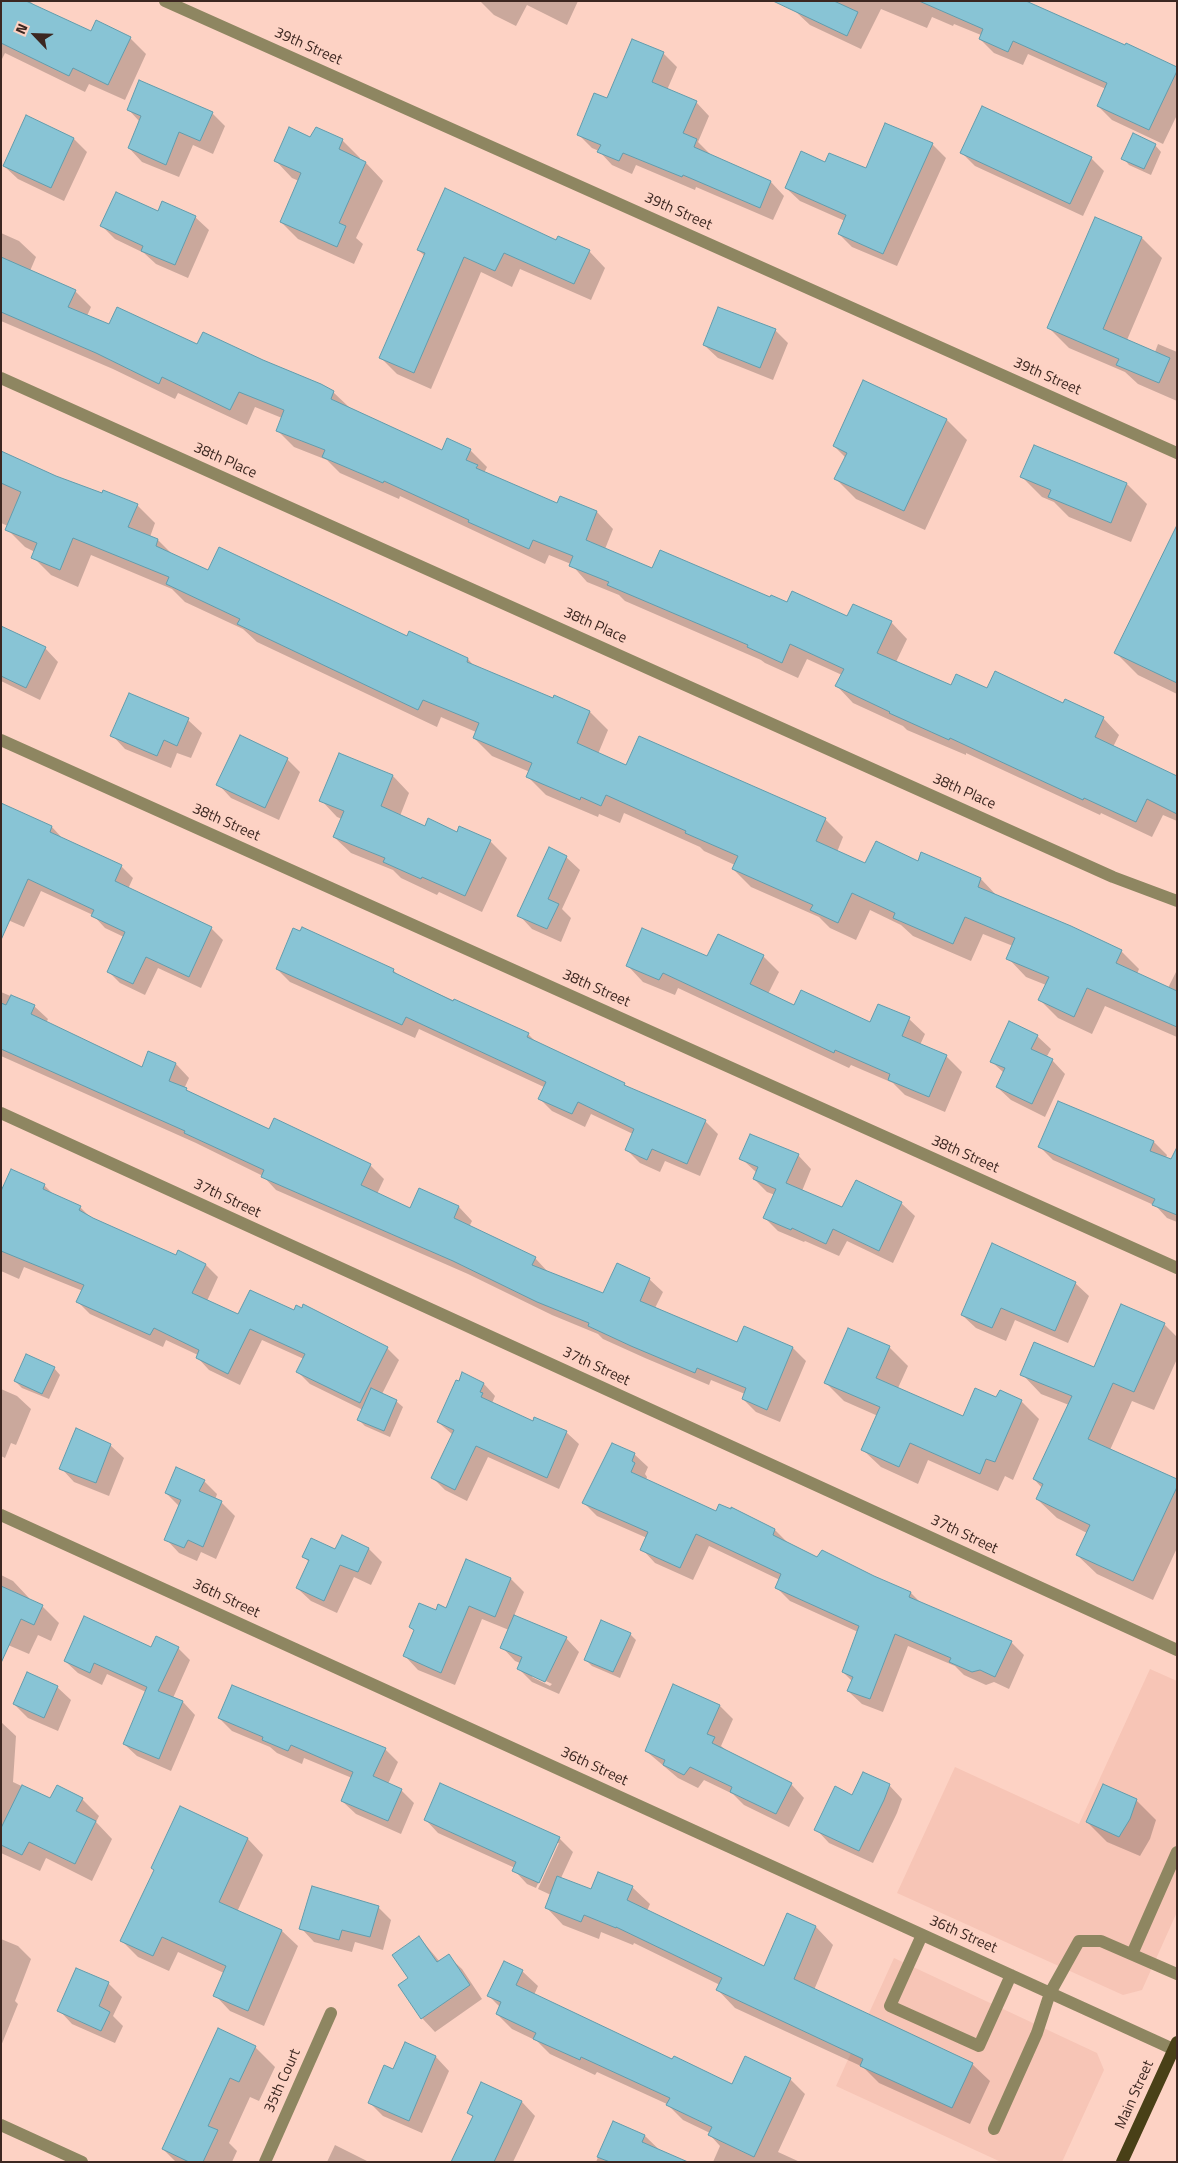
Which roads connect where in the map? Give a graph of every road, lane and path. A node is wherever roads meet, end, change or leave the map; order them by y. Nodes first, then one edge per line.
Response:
1 (165, 1) edge
2 (1, 378) edge
3 (1177, 453) edge
4 (1, 740) edge
5 (1177, 901) edge
6 (1, 1113) edge
7 (1177, 1268) edge
8 (1, 1515) edge
9 (1177, 1650) edge
10 (1177, 1852) edge
11 (922, 1935) junction
12 (1132, 1954) junction
13 (1177, 1974) edge
14 (1011, 1975) junction
15 (1050, 1993) junction
16 (331, 2013) dead end
17 (1175, 2046) edge
18 (1, 2125) edge
19 (994, 2129) dead end
20 (82, 2162) edge
21 (265, 2162) edge
22 (1122, 2162) edge

1 - 3 street, 39th Street
2 - 5 street, 38th Place
4 - 7 street, 38th Street
6 - 9 street, 37th Street
8 - 11 street, 36th Street
10 - 12 street
11 - 14 street, 36th Street
11 - 14 street
12 - 13 street
12 - 15 street
14 - 15 street, 36th Street
15 - 17 street, 36th Street
15 - 19 street
16 - 21 street, 35th Court
17 - 22 main road, Main Street
18 - 20 street

